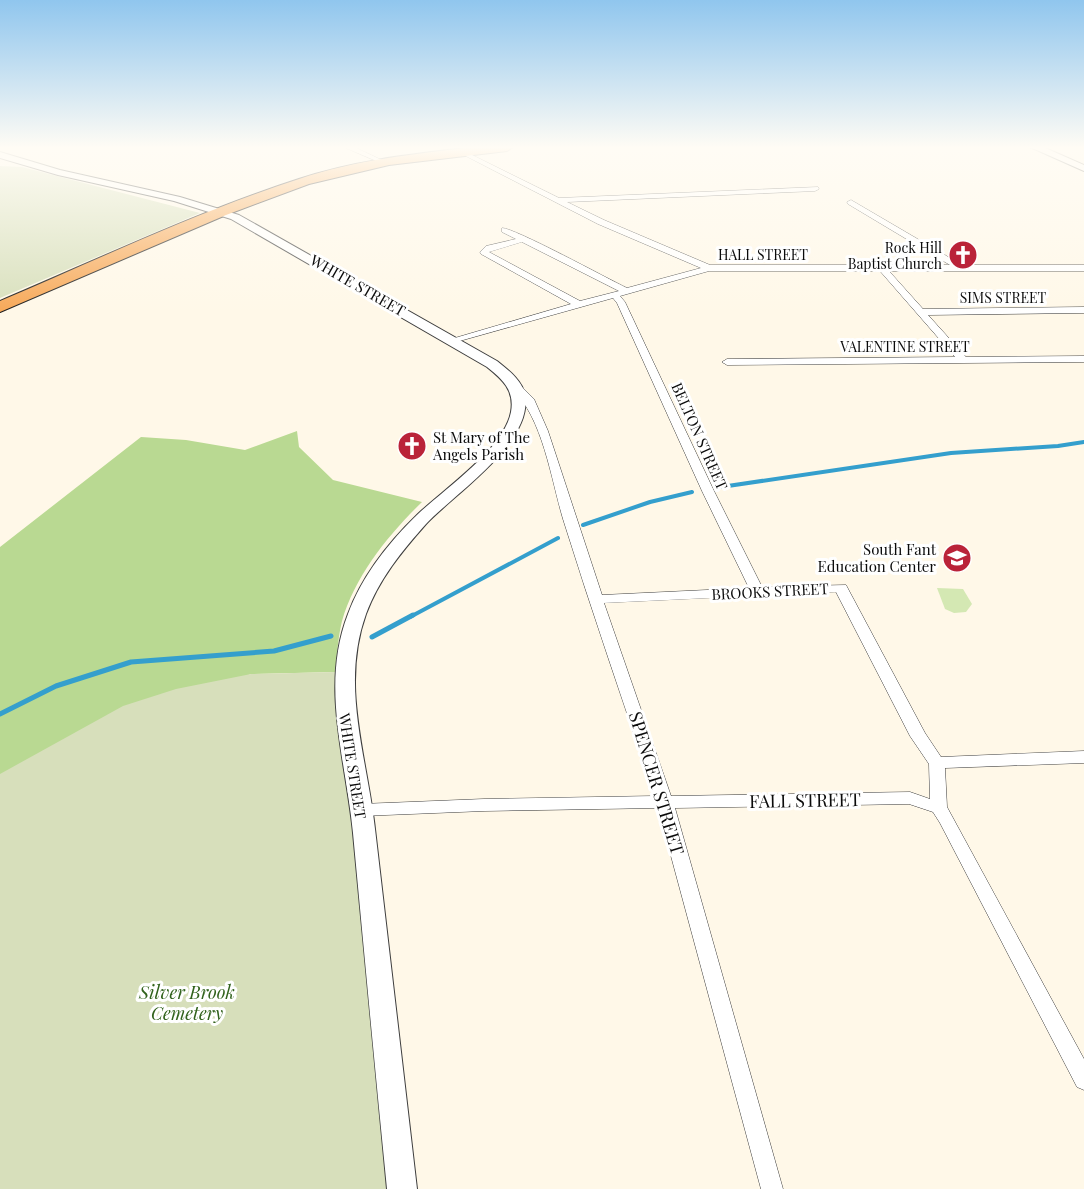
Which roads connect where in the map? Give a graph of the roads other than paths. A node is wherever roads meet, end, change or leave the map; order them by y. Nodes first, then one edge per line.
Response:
1 (181, 202) edge
2 (247, 202) edge
3 (563, 202) edge
4 (851, 202) dead end
5 (221, 212) junction
6 (505, 230) dead end
7 (524, 239) junction
8 (709, 268) junction
9 (884, 268) junction
10 (960, 268) junction
11 (1084, 268) edge
12 (626, 291) junction
13 (614, 294) junction
14 (578, 304) junction
15 (0, 307) edge
16 (1084, 310) edge
17 (921, 312) junction
18 (453, 340) junction
19 (962, 359) junction
20 (1084, 359) edge
21 (727, 362) dead end
22 (516, 387) junction
23 (758, 592) junction
24 (597, 599) junction
25 (1084, 757) edge
26 (937, 763) junction
27 (665, 802) junction
28 (939, 808) junction
29 (361, 810) junction
30 (1084, 1080) edge
31 (402, 1189) edge
32 (772, 1189) edge

1 - 5 street, WHITE STREET
2 - 5 highway
3 - 8 street
4 - 10 street
5 - 15 highway
5 - 18 street, WHITE STREET
6 - 7 street
7 - 12 street
7 - 14 street
8 - 9 street, HALL STREET
8 - 12 street, HALL STREET
9 - 10 street, HALL STREET
9 - 17 street
10 - 11 street, HALL STREET
12 - 13 street, HALL STREET
13 - 14 street, HALL STREET
13 - 23 street, BELTON STREET
14 - 18 street, HALL STREET
16 - 17 street, SIMS STREET
17 - 19 street
18 - 22 street, WHITE STREET
19 - 20 street, VALENTINE STREET
19 - 21 street, VALENTINE STREET
22 - 24 street, SPENCER STREET
22 - 29 street, WHITE STREET
23 - 24 street, BROOKS STREET
23 - 26 street, BROOKS STREET
24 - 27 street, SPENCER STREET
25 - 26 street
26 - 28 street
27 - 28 street, FALL STREET
27 - 29 street, FALL STREET
27 - 32 street, SPENCER STREET
28 - 30 street
29 - 31 street, WHITE STREET

